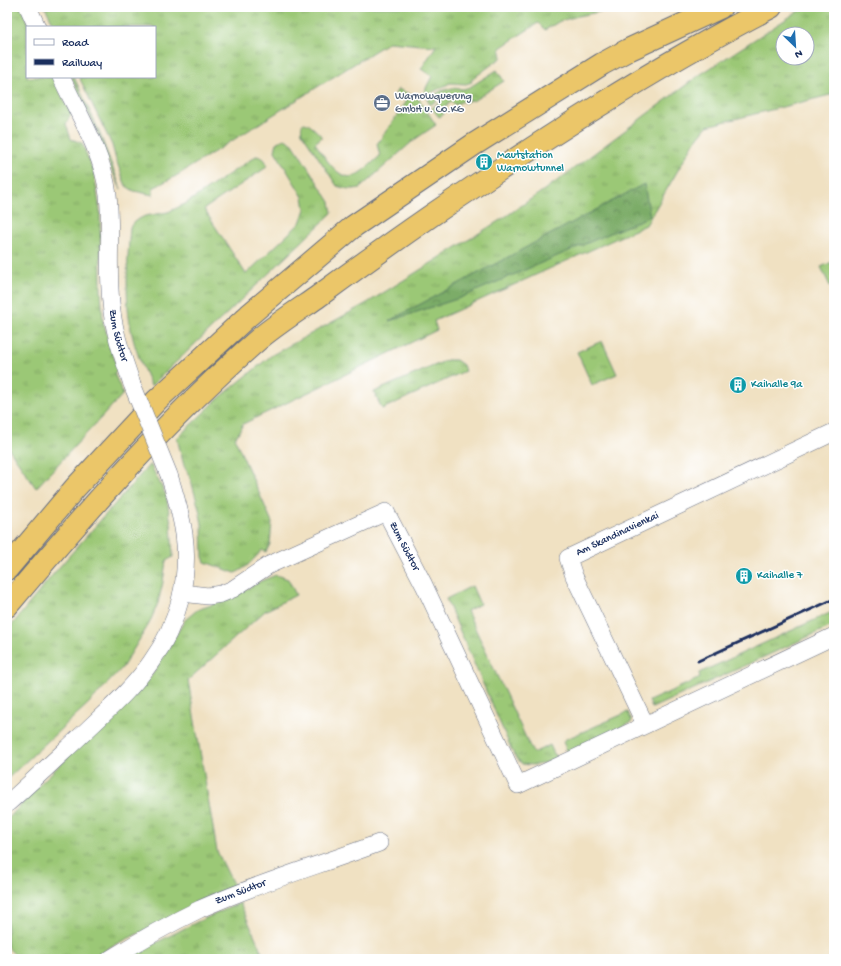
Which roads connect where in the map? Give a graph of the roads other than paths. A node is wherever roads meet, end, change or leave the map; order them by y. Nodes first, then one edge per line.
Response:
1 (28, 7) edge
2 (721, 7) edge
3 (771, 7) edge
4 (37, 26) edge
5 (61, 78) edge
6 (834, 432) edge
7 (7, 569) edge
8 (182, 593) junction
9 (7, 606) edge
10 (834, 636) edge
11 (645, 724) junction
12 (7, 804) edge
13 (379, 843) dead end
14 (110, 959) edge

1 - 4 street
2 - 7 highway
3 - 9 highway
5 - 8 street, Zum Südtor, bridge
6 - 11 street, Am Skandinavienkai
8 - 11 street, Zum Südtor
8 - 12 street, Zum Südtor
10 - 11 street
13 - 14 street, Zum Südtor

